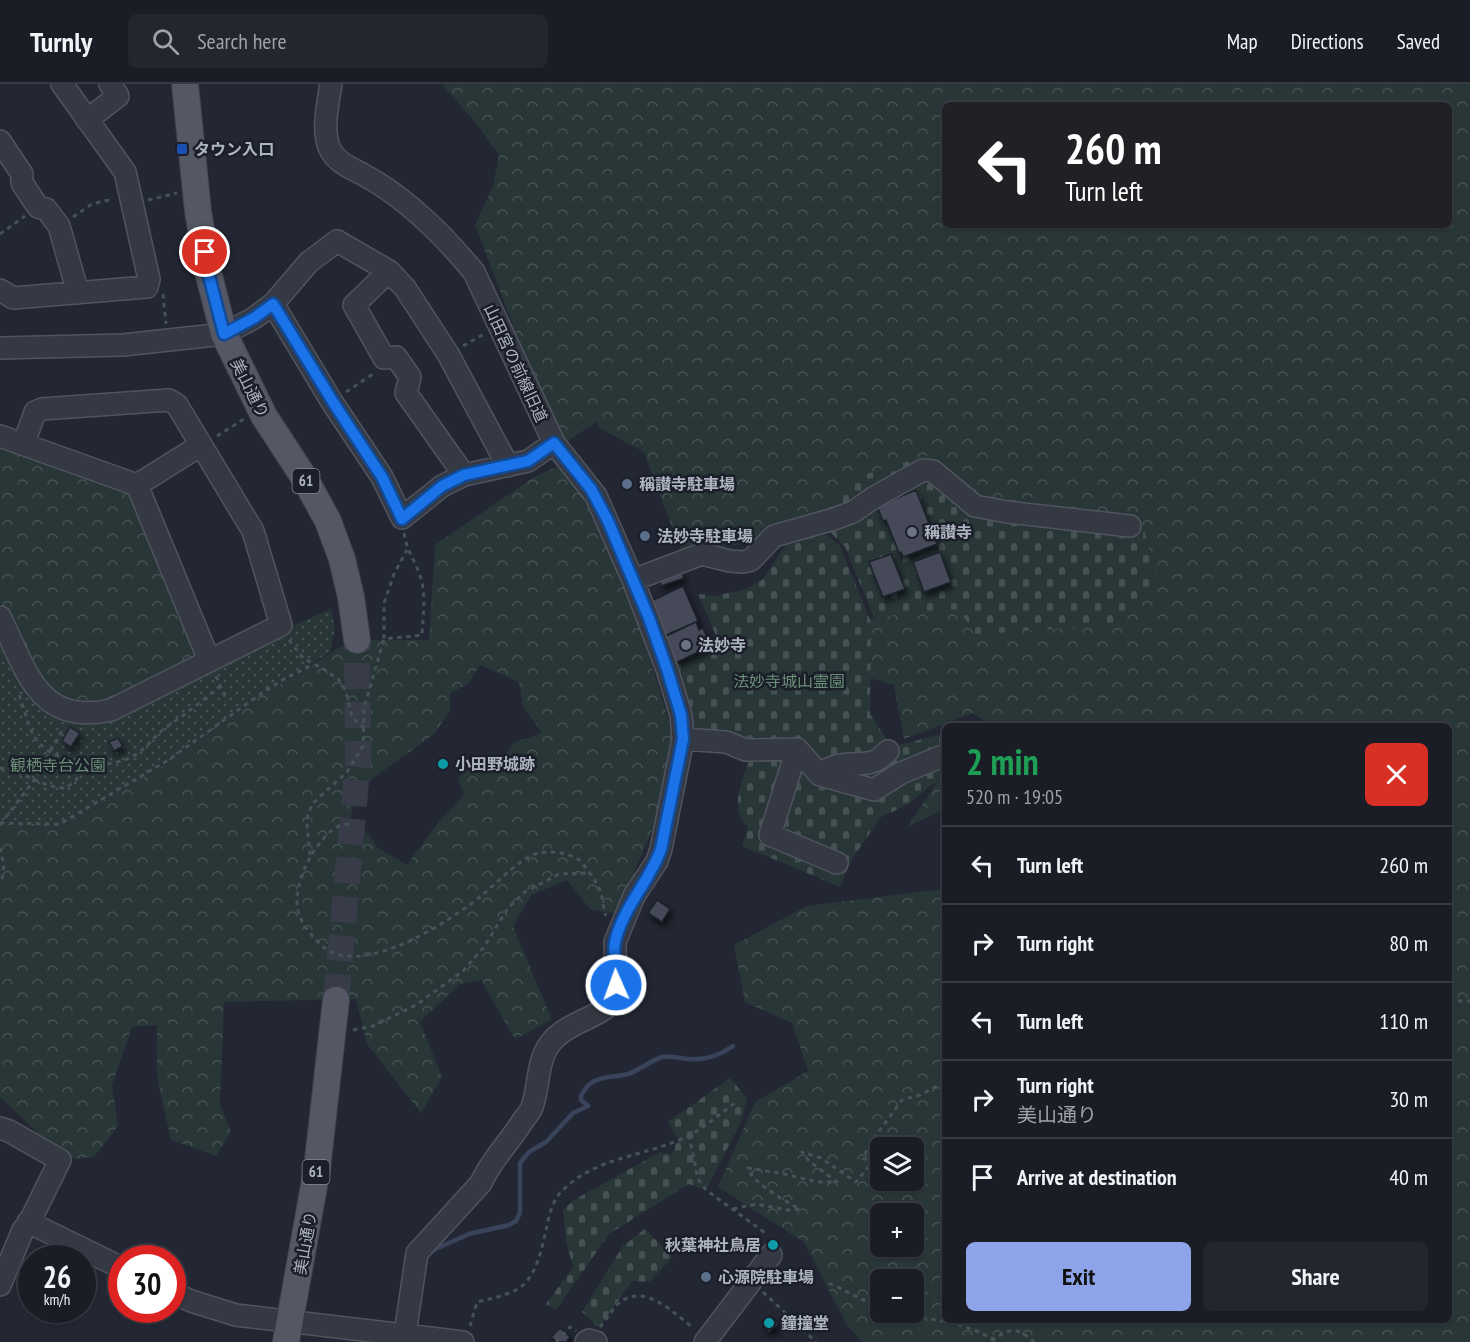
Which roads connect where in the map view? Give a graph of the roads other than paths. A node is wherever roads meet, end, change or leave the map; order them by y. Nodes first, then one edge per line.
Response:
1 (62, 84) edge
2 (110, 84) edge
3 (185, 84) edge
4 (331, 84) edge
5 (87, 120) junction
6 (0, 141) edge
7 (389, 271) junction
8 (0, 290) edge
9 (78, 292) junction
10 (273, 304) junction
11 (224, 334) junction
12 (0, 348) edge
13 (0, 436) edge
14 (24, 443) junction
15 (554, 443) junction
16 (201, 445) junction
17 (508, 466) junction
18 (464, 475) junction
19 (137, 485) junction
20 (1130, 526) dead end
21 (633, 580) junction
22 (0, 617) edge
23 (357, 640) tunnel mouth
24 (209, 660) junction
25 (683, 739) junction
26 (797, 749) junction
27 (888, 751) dead end
28 (942, 756) edge
29 (820, 775) junction
30 (837, 863) dead end
31 (336, 1000) tunnel mouth
32 (0, 1128) edge
33 (28, 1222) junction
34 (770, 1245) road end
35 (108, 1261) edge
36 (0, 1285) edge
37 (186, 1299) edge
38 (288, 1331) edge
39 (409, 1337) edge
40 (466, 1337) edge
41 (706, 1341) edge

1 - 5 street
2 - 5 street
3 - 11 main road, 美山通り / 61
4 - 15 street, 山田宮の前線旧道
5 - 9 street
6 - 9 street
7 - 10 street
7 - 17 street
7 - 18 street
8 - 9 street
10 - 11 street
10 - 18 street
11 - 12 street
11 - 23 main road, 美山通り / 61
13 - 14 street
14 - 16 street
14 - 19 street
15 - 17 street
15 - 21 street, 山田宮の前線旧道
16 - 19 street
16 - 24 street
17 - 18 street
19 - 24 street
20 - 21 street
21 - 25 street, 山田宮の前線旧道
22 - 24 street
25 - 26 street
25 - 39 street, 山田宮の前線旧道
26 - 29 street
26 - 30 street
27 - 29 street
28 - 29 street
31 - 38 main road, 美山通り / 61
32 - 33 street
33 - 35 street
33 - 36 street
34 - 41 street
37 - 38 street
38 - 39 street
39 - 40 street

